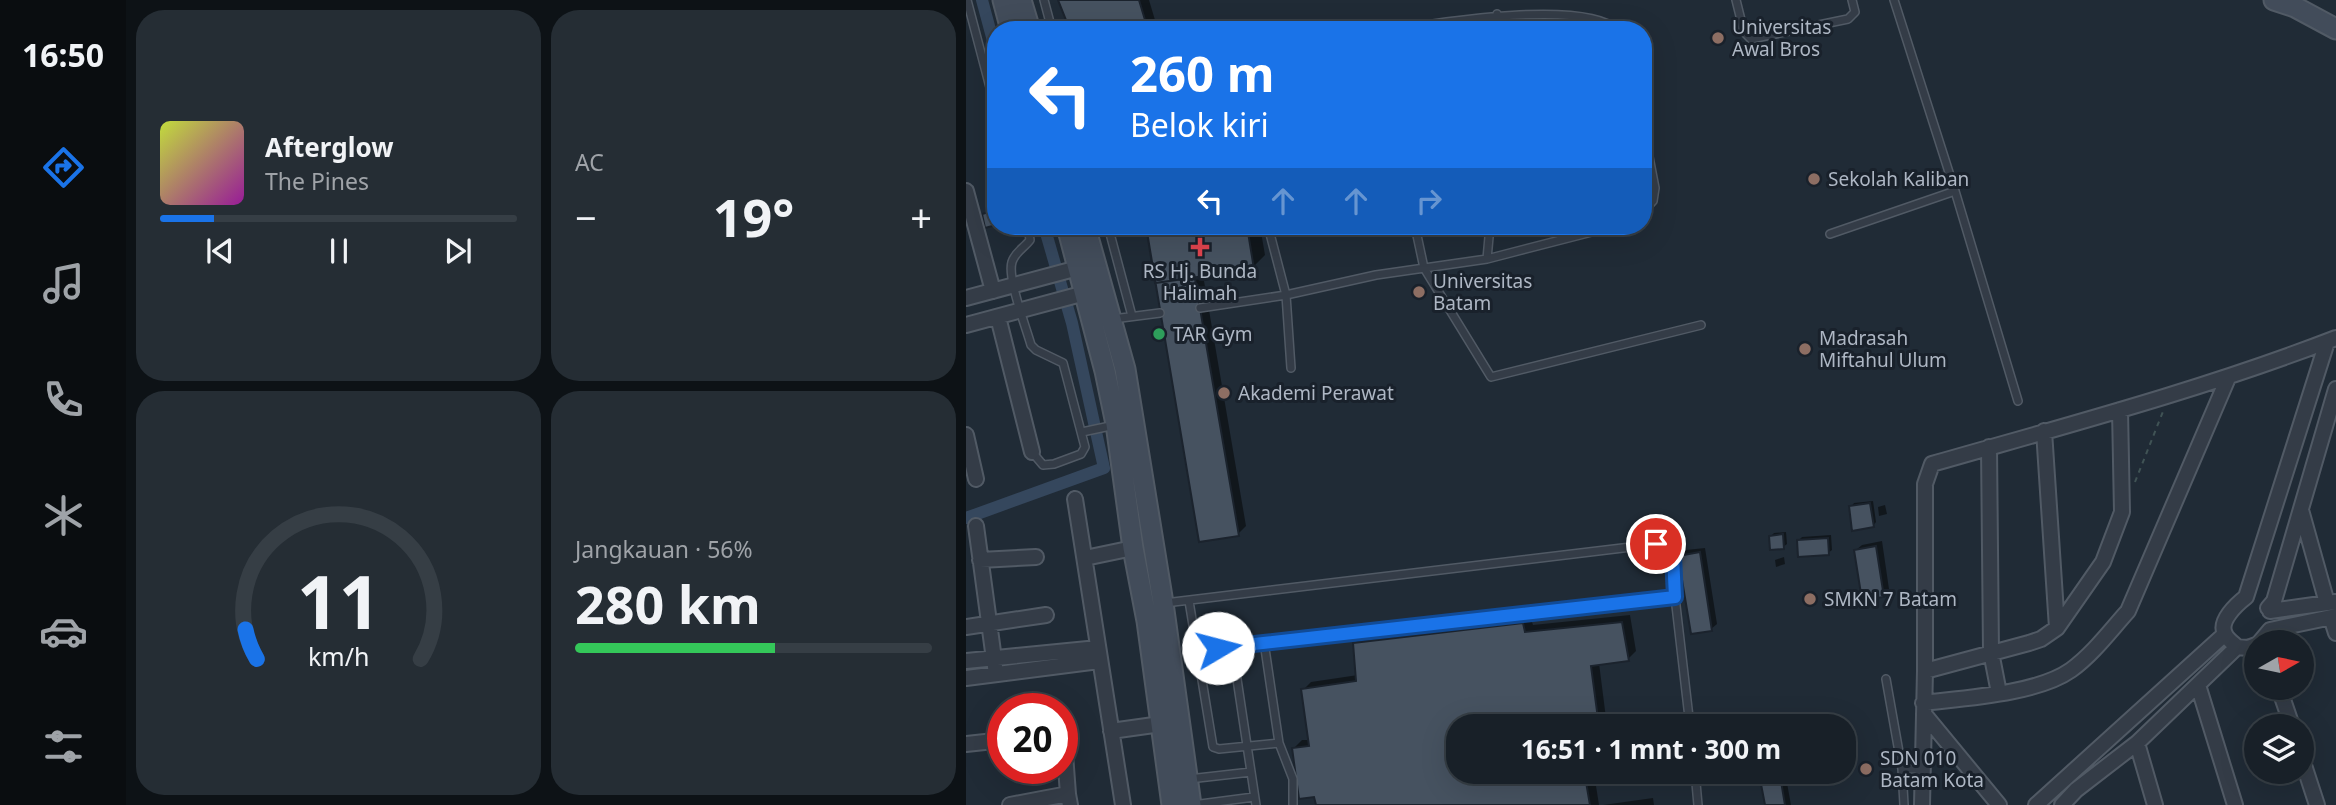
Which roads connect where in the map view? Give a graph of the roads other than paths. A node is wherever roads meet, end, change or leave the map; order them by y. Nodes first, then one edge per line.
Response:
1 (967, 0) edge
2 (1003, 0) edge
3 (1021, 0) edge
4 (1044, 0) edge
5 (1736, 0) edge
6 (1852, 0) edge
7 (1894, 0) edge
8 (2274, 0) edge
9 (2299, 3) edge
10 (1497, 15) junction
11 (1009, 21) edge
12 (1027, 21) edge
13 (1050, 21) edge
14 (1442, 21) edge
15 (1497, 21) edge
16 (1606, 21) edge
17 (2336, 29) edge
18 (987, 76) edge
19 (1652, 177) edge
20 (966, 191) edge
21 (1955, 191) junction
22 (1652, 202) edge
23 (1830, 234) dead end
24 (1029, 235) edge
25 (1066, 235) edge
26 (1088, 235) edge
27 (1110, 235) edge
28 (1270, 235) edge
29 (1417, 235) edge
30 (1489, 235) edge
31 (1580, 235) edge
32 (1487, 259) junction
33 (1424, 268) junction
34 (1064, 271) junction
35 (1014, 286) junction
36 (993, 291) junction
37 (1079, 295) junction
38 (1286, 295) junction
39 (966, 298) edge
40 (1200, 308) dead end
41 (1021, 310) junction
42 (1160, 313) dead end
43 (1132, 316) junction
44 (998, 317) junction
45 (1112, 319) junction
46 (966, 325) edge
47 (1702, 325) dead end
48 (2332, 340) edge
49 (1291, 368) dead end
50 (2228, 378) junction
51 (2336, 389) edge
52 (2018, 401) dead end
53 (2120, 410) junction
54 (2334, 413) edge
55 (1110, 426) junction
56 (1087, 431) junction
57 (2044, 431) junction
58 (966, 435) edge
59 (1989, 447) junction
60 (1032, 452) joint
61 (976, 478) dead end
62 (1134, 484) junction
63 (1075, 499) dead end
64 (2301, 509) junction
65 (973, 532) edge
66 (1133, 548) junction
67 (1036, 557) dead end
68 (1085, 558) junction
69 (980, 560) junction
70 (1675, 597) junction
71 (2246, 597) junction
72 (1189, 601) junction
73 (1163, 603) junction
74 (2332, 609) edge
75 (2269, 610) junction
76 (1046, 615) dead end
77 (989, 623) junction
78 (966, 627) edge
79 (2057, 628) junction
80 (2265, 630) edge
81 (2285, 630) edge
82 (2336, 633) edge
83 (2225, 634) junction
84 (1264, 642) junction
85 (1232, 646) junction
86 (2236, 647) junction
87 (2244, 648) edge
88 (1197, 652) junction
89 (1991, 652) junction
90 (1098, 655) junction
91 (995, 657) junction
92 (966, 661) edge
93 (1925, 671) junction
94 (996, 674) junction
95 (966, 678) edge
96 (1886, 679) dead end
97 (2198, 685) junction
98 (1999, 693) junction
99 (1923, 708) junction
100 (1689, 714) edge
101 (1161, 724) junction
102 (1111, 732) junction
103 (987, 742) edge
104 (1279, 743) junction
105 (2137, 743) junction
106 (966, 744) edge
107 (1247, 745) junction
108 (1902, 769) junction
109 (1923, 769) junction
110 (1251, 772) junction
111 (1187, 779) junction
112 (1696, 784) edge
113 (2310, 784) edge
114 (2076, 790) junction
115 (1069, 800) edge
116 (1255, 801) edge
117 (1010, 805) edge
118 (1123, 805) edge
119 (1172, 805) edge
120 (1192, 805) edge
121 (1293, 805) edge
122 (1699, 805) edge
123 (1904, 805) edge
124 (1922, 805) edge
125 (1999, 805) edge
126 (2036, 805) edge
127 (2062, 805) edge
128 (2081, 805) edge
129 (2155, 805) edge
130 (2235, 805) edge
131 (2317, 805) edge

1 - 18 lane
2 - 11 main road
3 - 12 main road
4 - 13 lane
5 - 6 lane
7 - 21 lane
8 - 9 main road
9 - 17 main road
10 - 14 lane
10 - 15 lane
10 - 16 lane
19 - 22 lane
20 - 36 street
21 - 23 lane
21 - 52 lane
24 - 35 lane
25 - 34 main road
26 - 45 main road
27 - 43 lane
28 - 38 lane
29 - 33 lane
30 - 32 lane
31 - 32 lane
32 - 33 lane
33 - 38 lane
33 - 47 lane
34 - 35 street
34 - 37 main road
35 - 36 street
35 - 41 lane
36 - 39 street
37 - 41 street
37 - 55 main road
38 - 40 lane
38 - 49 lane
41 - 44 street
41 - 56 lane
42 - 43 lane
43 - 45 lane
44 - 46 street
44 - 60 street
45 - 62 main road
48 - 50 street
48 - 71 street
50 - 53 street
50 - 98 street
51 - 54 street
53 - 57 street
53 - 79 street
54 - 64 street
55 - 56 lane
55 - 62 main road
56 - 60 lane
57 - 59 street
57 - 79 street
58 - 61 street
59 - 89 street
59 - 93 street
62 - 66 main road
62 - 73 main road
63 - 68 street
64 - 74 street
64 - 75 street
65 - 69 street
66 - 68 street
66 - 101 main road
67 - 69 street
68 - 90 street
69 - 77 street
70 - 72 lane
70 - 84 lane
70 - 100 lane
71 - 75 street
71 - 83 street
72 - 73 lane
72 - 88 lane
73 - 111 main road
74 - 75 street
74 - 81 street
74 - 82 street
75 - 80 street
76 - 77 street
77 - 78 street
77 - 91 street
79 - 89 street
83 - 86 street
83 - 126 street
84 - 85 lane
84 - 104 lane
85 - 88 lane
85 - 107 lane
86 - 87 street
86 - 97 street
88 - 107 lane
89 - 93 street
89 - 98 street
90 - 91 street
90 - 94 street
90 - 102 street
91 - 92 street
91 - 94 street
93 - 99 street
94 - 95 street
96 - 108 lane
97 - 105 street
97 - 130 street
98 - 99 street
99 - 109 street
99 - 125 street
101 - 102 street
101 - 119 main road
102 - 118 street
103 - 106 street
104 - 107 lane
104 - 121 lane
105 - 114 street
105 - 129 street
107 - 110 lane
108 - 109 lane
108 - 123 lane
109 - 124 street
110 - 111 lane
110 - 116 lane
111 - 120 main road
112 - 122 lane
113 - 131 street
114 - 127 street
114 - 128 street
115 - 117 street
116 - 120 lane

